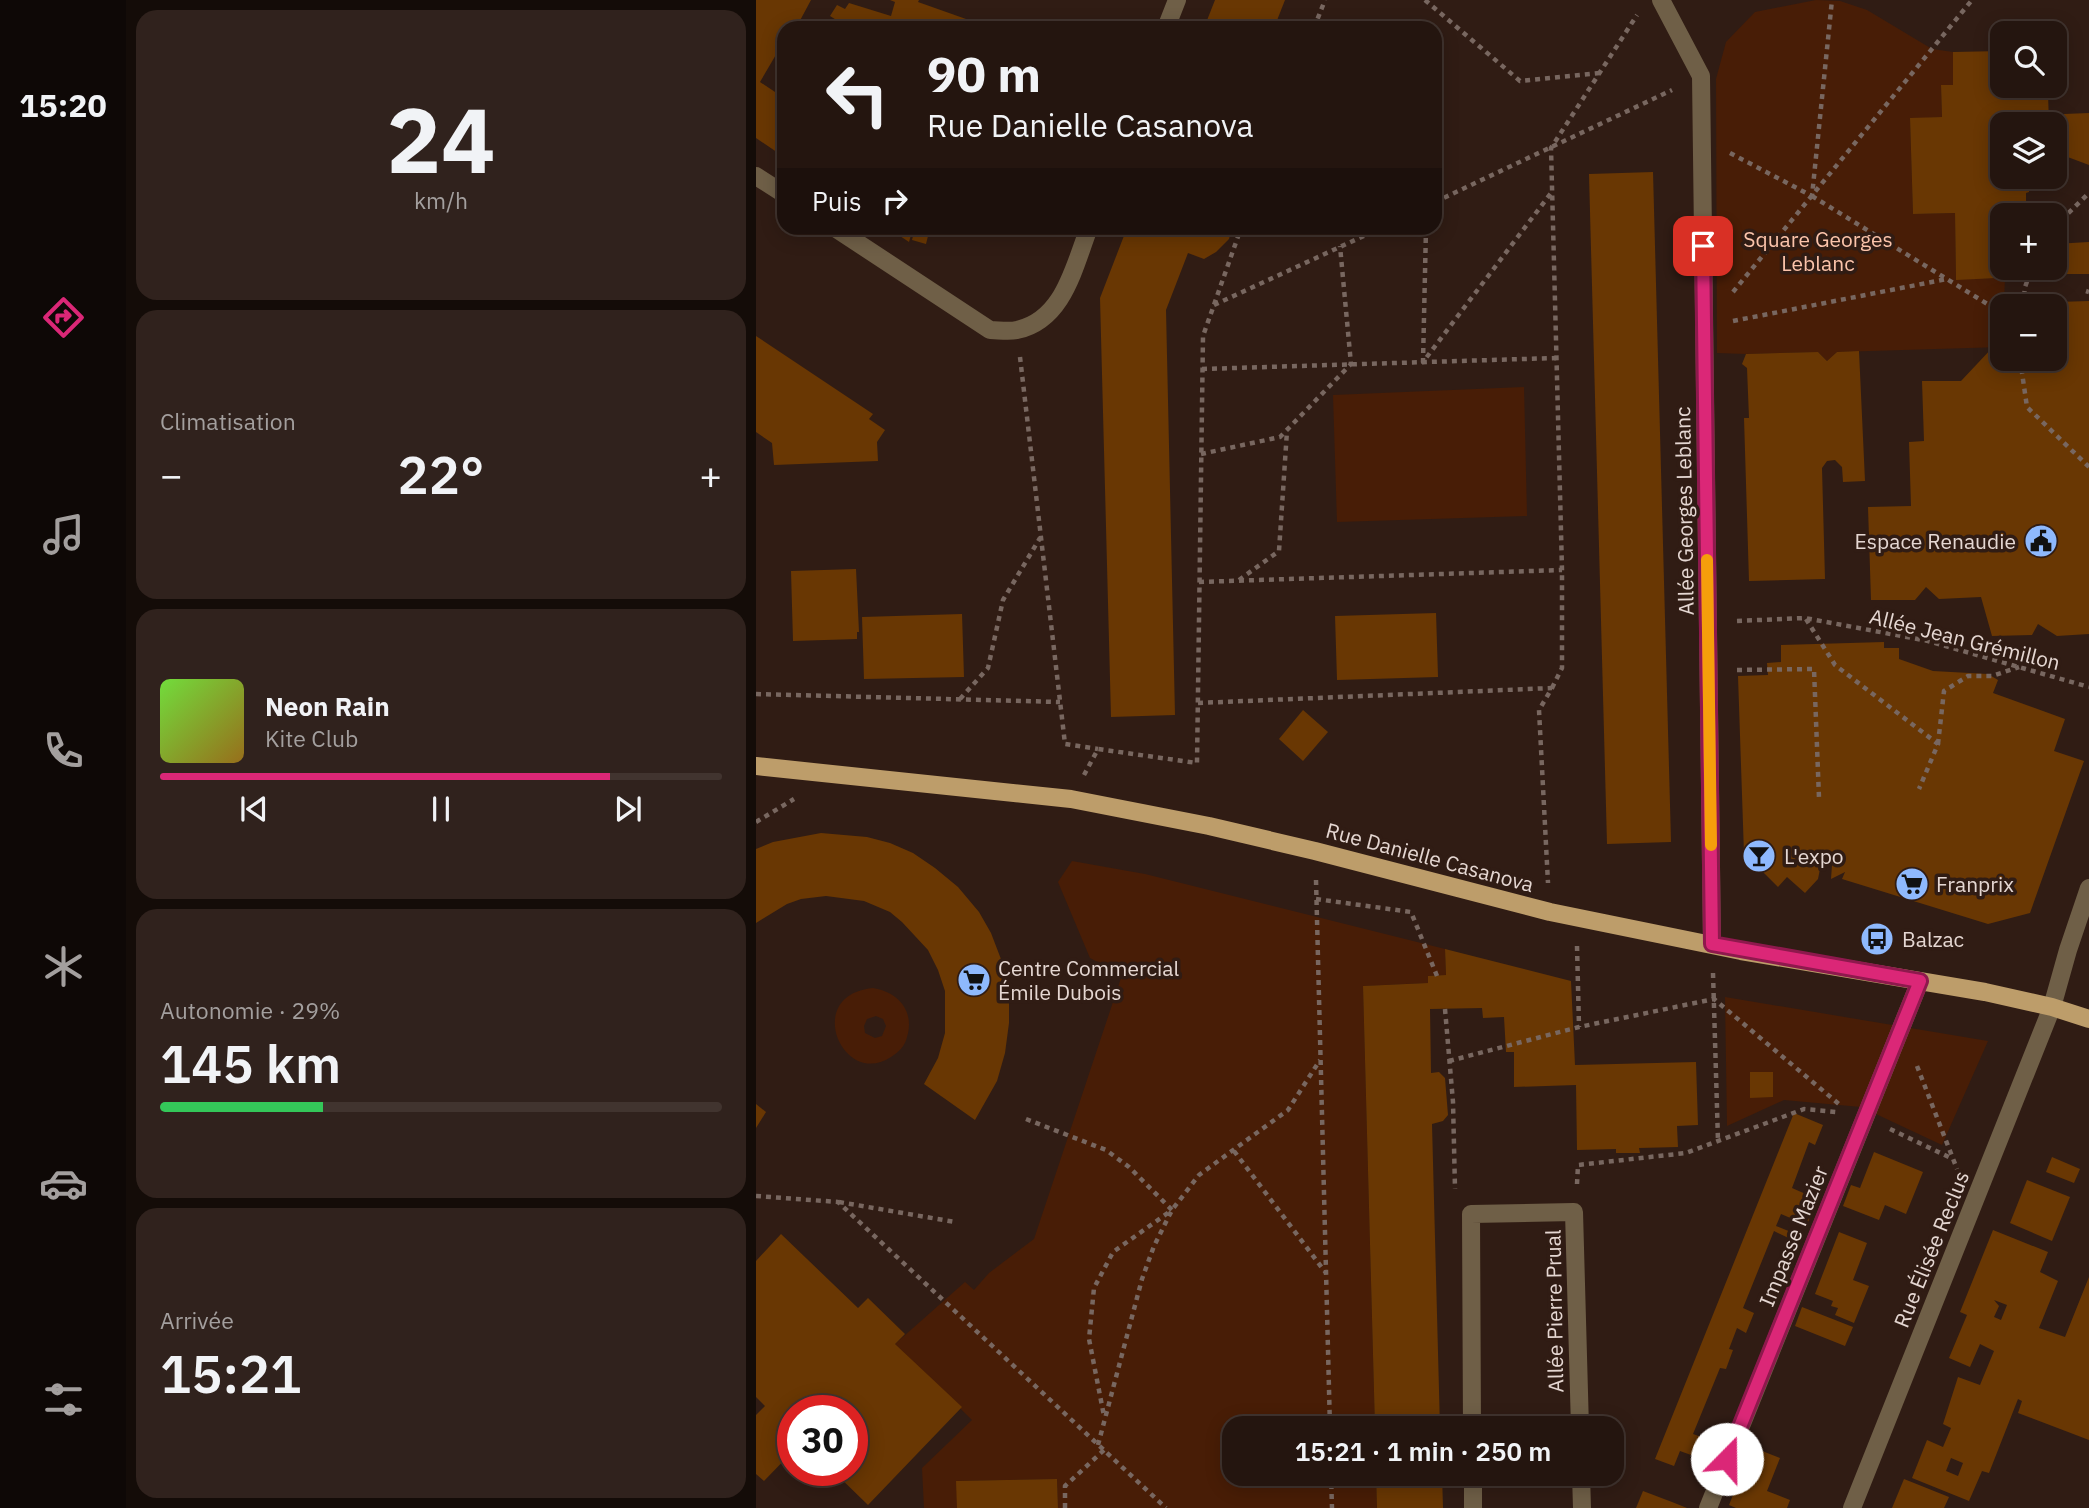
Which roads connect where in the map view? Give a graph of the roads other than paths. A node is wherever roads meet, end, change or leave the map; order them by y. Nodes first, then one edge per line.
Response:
1 (1177, 0) edge
2 (1661, 0) edge
3 (1169, 21) edge
4 (756, 176) edge
5 (777, 190) edge
6 (846, 235) edge
7 (1085, 235) edge
8 (756, 765) edge
9 (2089, 888) edge
10 (1712, 944) junction
11 (1920, 981) junction
12 (2052, 1007) junction
13 (2089, 1019) edge
14 (1472, 1416) edge
15 (1580, 1416) edge
16 (1473, 1486) edge
17 (1581, 1486) edge
18 (1473, 1508) edge
19 (1582, 1508) edge
20 (1708, 1508) edge
21 (1852, 1508) edge

1 - 3 street
2 - 10 street, Allée Georges Leblanc
4 - 5 street
6 - 7 street
8 - 10 main road, Rue Danielle Casanova
9 - 12 street, Rue Élisée Reclus
10 - 11 main road, Rue Danielle Casanova
11 - 12 main road, Rue Danielle Casanova
11 - 20 street, Impasse Mazier
12 - 13 main road, Rue Danielle Casanova
12 - 21 street, Rue Élisée Reclus
14 - 15 street, Allée Pierre Prual
16 - 18 street
17 - 19 street

